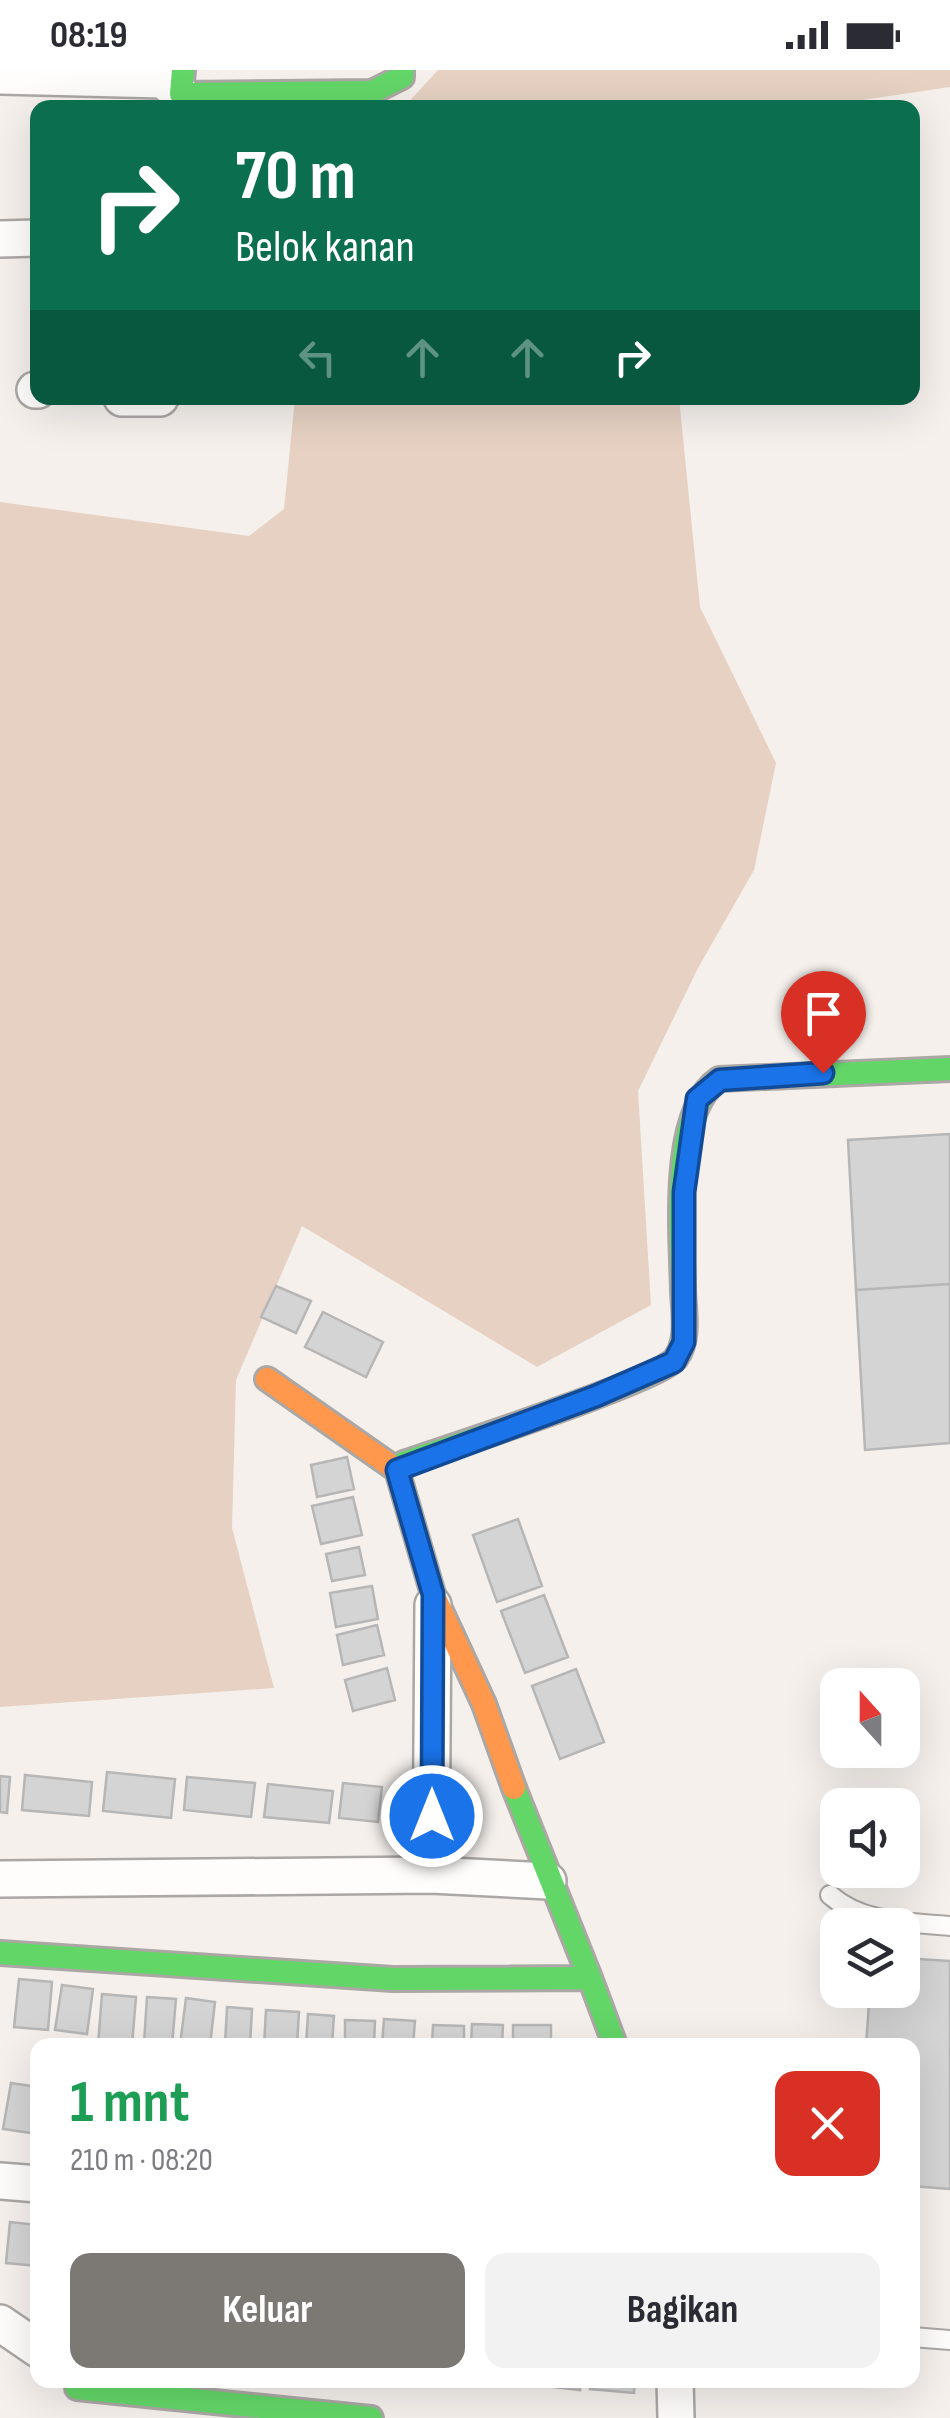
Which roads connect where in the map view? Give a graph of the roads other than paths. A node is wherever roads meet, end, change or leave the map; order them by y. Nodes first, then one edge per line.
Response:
1 (402, 70) edge
2 (0, 76) edge
3 (182, 90) edge
4 (30, 238) edge
5 (0, 239) edge
6 (950, 1069) edge
7 (267, 1379) dead end
8 (397, 1470) junction
9 (433, 1594) junction
10 (432, 1875) junction
11 (0, 1879) edge
12 (548, 1881) junction
13 (830, 1895) dead end
14 (950, 1926) edge
15 (0, 1954) edge
16 (590, 1978) junction
17 (612, 2038) edge
18 (0, 2181) edge
19 (30, 2183) edge
20 (0, 2323) edge
21 (920, 2337) edge
22 (950, 2340) edge
23 (30, 2344) edge
24 (675, 2388) edge
25 (74, 2396) edge
26 (287, 2414) edge
27 (371, 2418) edge
28 (676, 2418) edge

1 - 3 street
2 - 3 street
4 - 5 street
6 - 8 street
7 - 8 street
8 - 9 street
9 - 10 street
9 - 12 street
10 - 11 street
10 - 12 street
12 - 16 street
13 - 14 lane
15 - 16 street
16 - 17 street
18 - 19 street
20 - 23 street
21 - 22 lane
24 - 28 street
25 - 26 street
26 - 27 street

